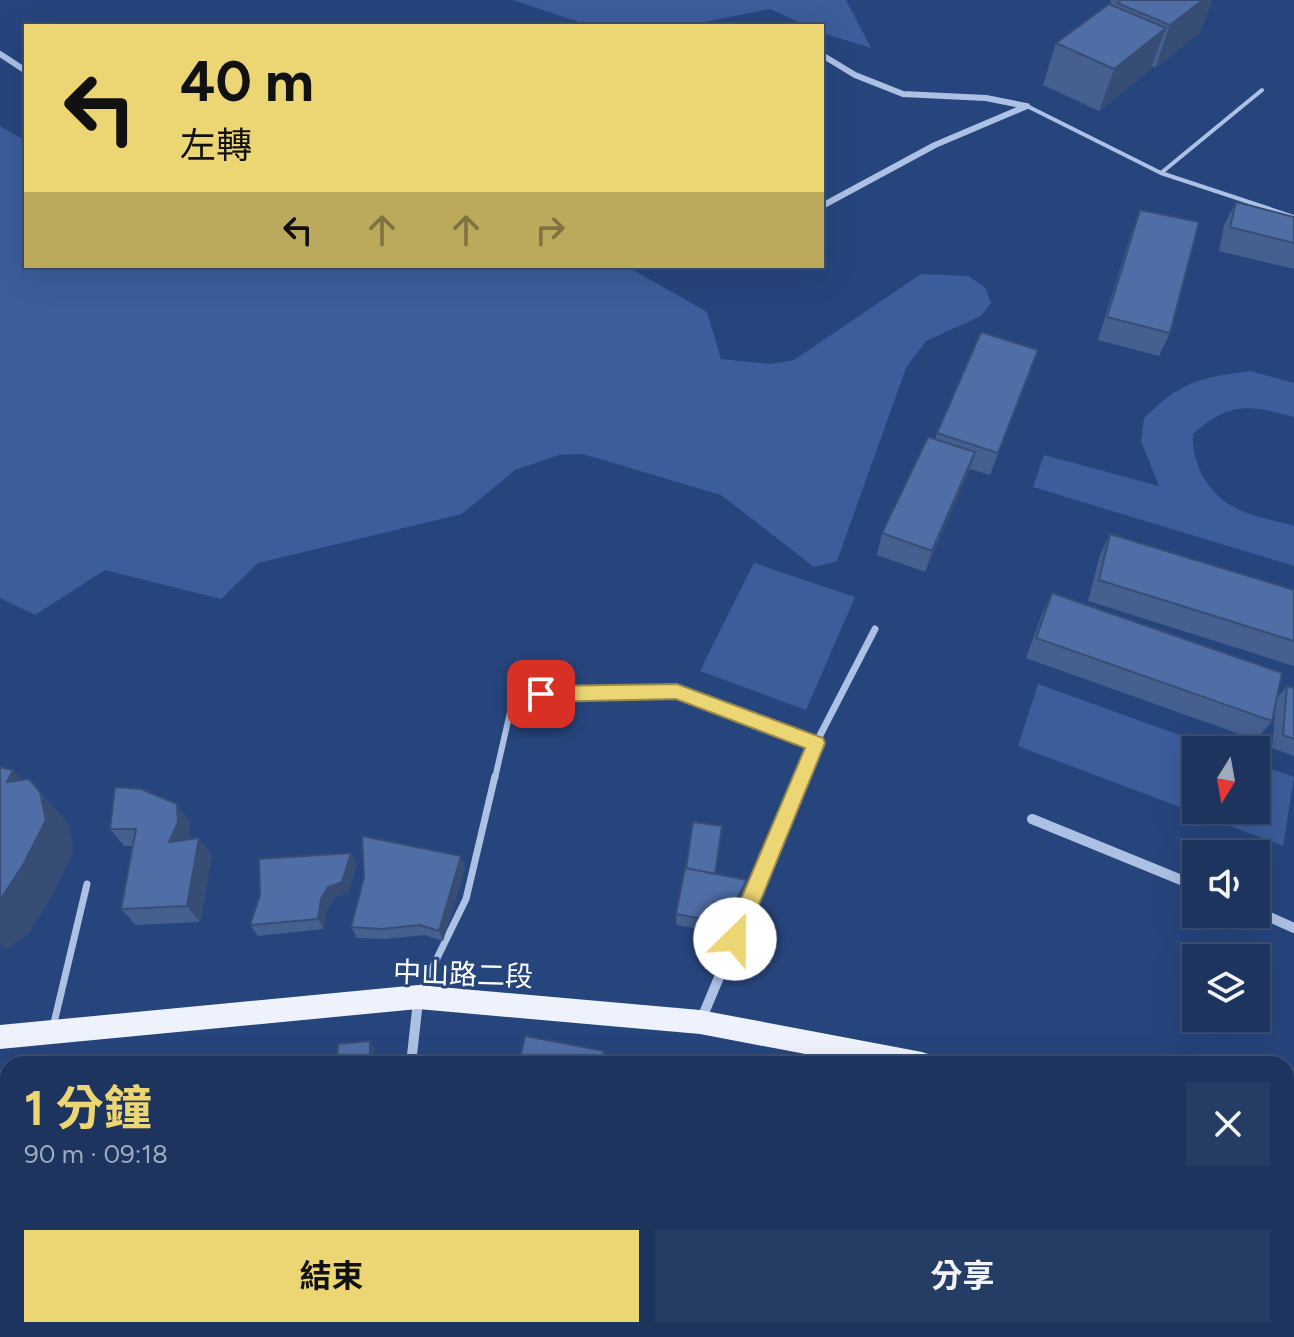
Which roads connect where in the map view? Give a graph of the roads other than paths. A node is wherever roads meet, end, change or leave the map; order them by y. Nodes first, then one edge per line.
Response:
1 (0, 54) edge
2 (824, 56) edge
3 (24, 70) edge
4 (1262, 90) dead end
5 (1027, 106) junction
6 (1161, 173) junction
7 (824, 205) edge
8 (1294, 217) edge
9 (875, 629) dead end
10 (816, 743) junction
11 (1032, 819) dead end
12 (1182, 880) edge
13 (87, 884) dead end
14 (1270, 917) edge
15 (1294, 928) edge
16 (418, 997) junction
17 (700, 1022) junction
18 (52, 1031) junction
19 (0, 1037) edge
20 (412, 1056) edge
21 (880, 1056) edge

1 - 3 street
2 - 5 street
4 - 6 lane
5 - 6 lane
5 - 7 street
6 - 8 lane
9 - 10 street
10 - 16 lane
10 - 17 street
11 - 12 street
13 - 18 lane
14 - 15 street
16 - 17 main road, 中山路二段
16 - 18 main road, 中山路二段
16 - 20 street
17 - 21 main road, 中山路二段
18 - 19 main road, 中山路二段

